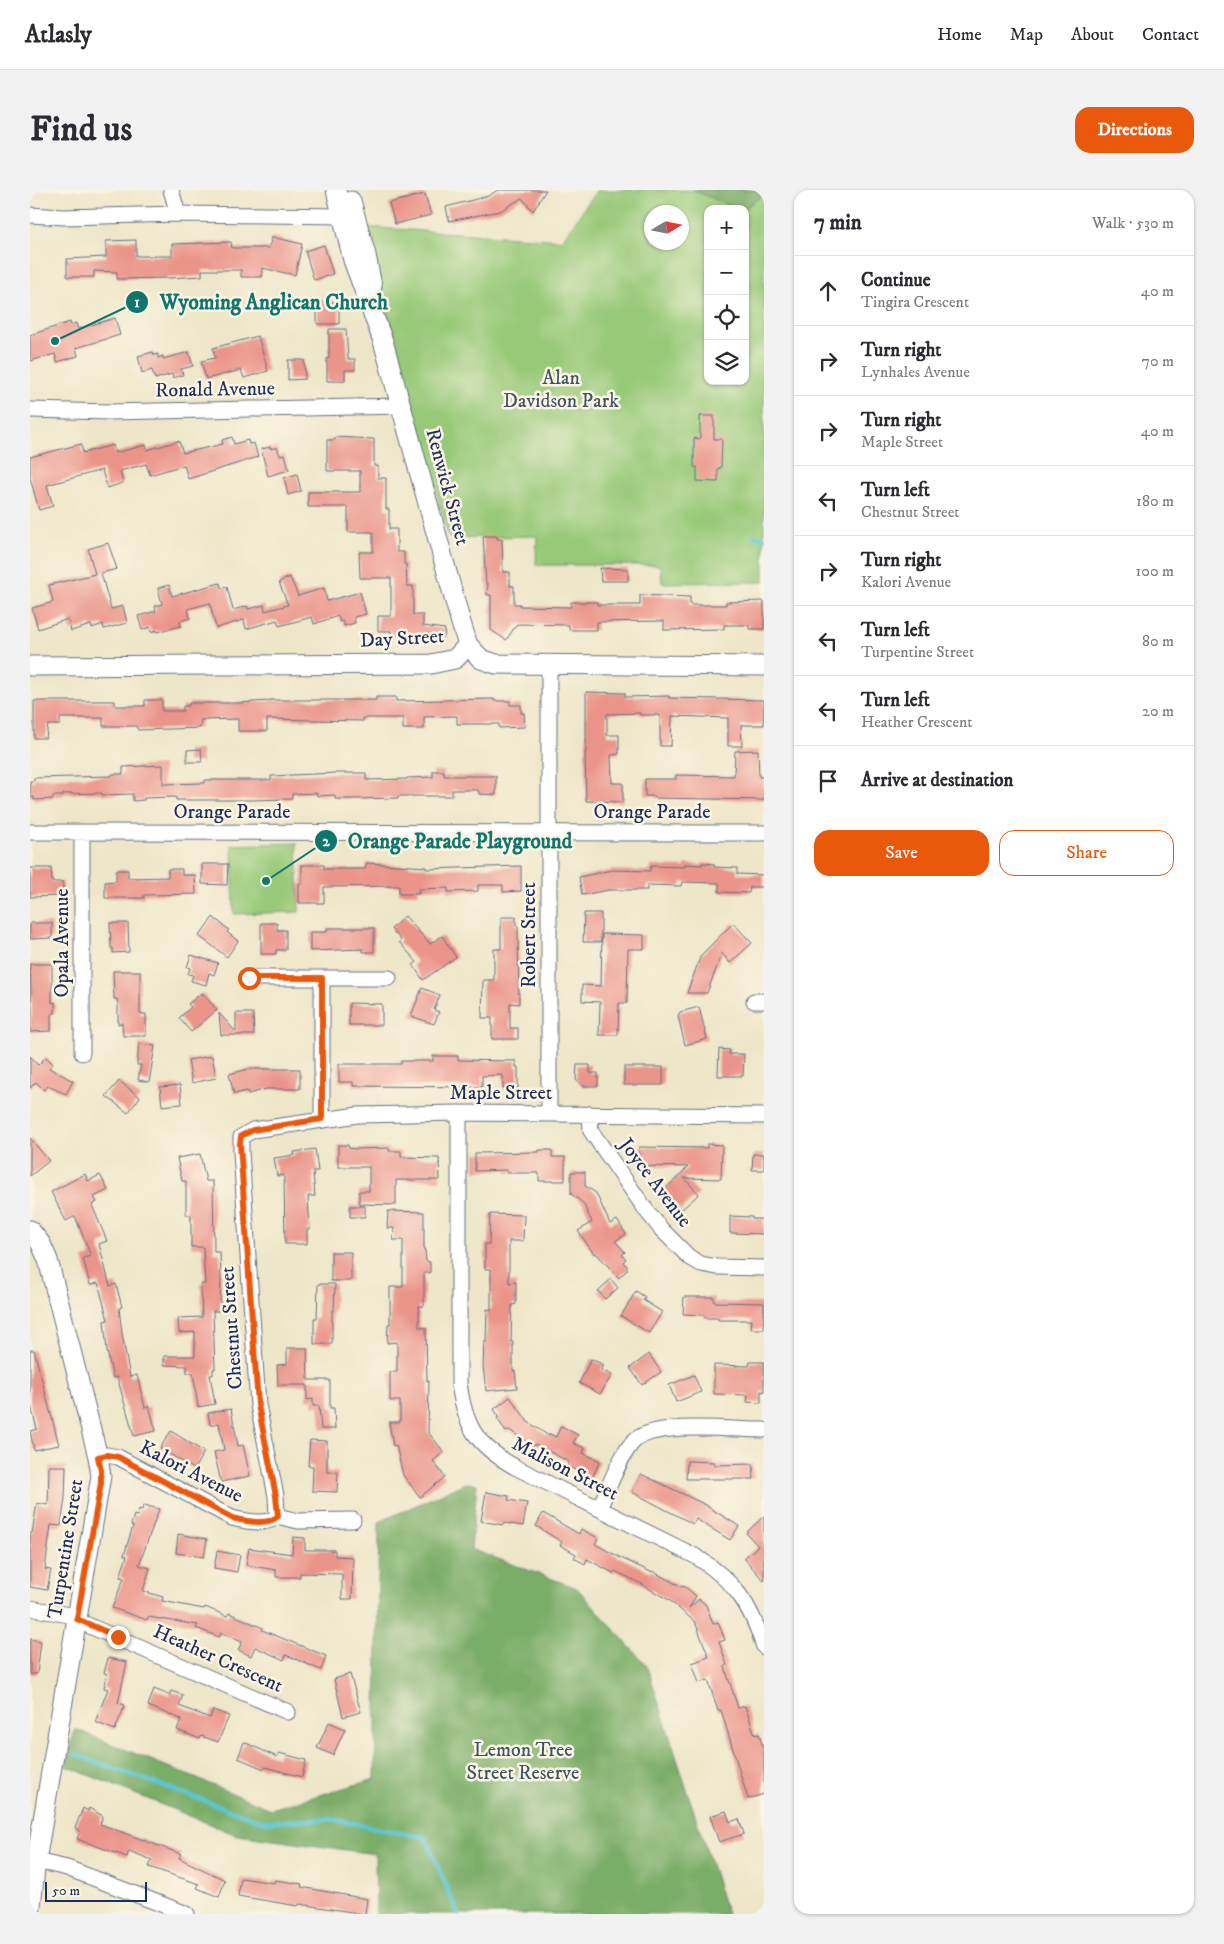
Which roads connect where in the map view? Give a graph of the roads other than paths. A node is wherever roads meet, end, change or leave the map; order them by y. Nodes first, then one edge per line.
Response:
1 (171, 190) edge
2 (336, 190) edge
3 (348, 190) edge
4 (178, 214) junction
5 (30, 215) edge
6 (348, 215) junction
7 (401, 406) junction
8 (30, 410) edge
9 (468, 645) junction
10 (30, 666) edge
11 (549, 666) junction
12 (764, 666) edge
13 (30, 832) edge
14 (82, 832) junction
15 (549, 832) junction
16 (764, 833) edge
17 (249, 978) dead end
18 (322, 978) junction
19 (389, 978) dead end
20 (82, 1053) dead end
21 (459, 1113) junction
22 (549, 1113) junction
23 (590, 1114) junction
24 (764, 1116) edge
25 (322, 1119) junction
26 (241, 1136) joint
27 (30, 1230) edge
28 (764, 1268) edge
29 (764, 1430) edge
30 (98, 1457) junction
31 (600, 1508) junction
32 (278, 1516) junction
33 (353, 1520) dead end
34 (30, 1608) edge
35 (77, 1619) junction
36 (764, 1647) edge
37 (288, 1712) dead end
38 (36, 1861) junction
39 (30, 1910) edge
40 (30, 1914) edge
41 (187, 1914) edge

1 - 4 street
2 - 6 street, Renwick Street
3 - 6 street, Renwick Street
4 - 5 street
4 - 6 street
6 - 7 street, Renwick Street
7 - 8 street, Ronald Avenue
7 - 9 street, Renwick Street
9 - 10 street, Day Street
9 - 11 street, Day Street
11 - 12 street, Day Street
11 - 15 street, Robert Street
13 - 14 street, Orange Parade
14 - 15 street, Orange Parade
14 - 20 street, Opala Avenue
15 - 16 street, Orange Parade
15 - 22 street, Robert Street
17 - 18 street
18 - 19 street
18 - 25 street
21 - 22 street, Maple Street
21 - 25 street, Maple Street
21 - 31 street, Malison Street
22 - 23 street, Maple Street
23 - 24 street, Maple Street
23 - 28 street, Joyce Avenue
25 - 26 street, Maple Street
26 - 32 street, Chestnut Street
27 - 30 street, Turpentine Street
29 - 31 street
30 - 32 street, Kalori Avenue
30 - 35 street, Turpentine Street
31 - 36 street, Malison Street
32 - 33 street, Kalori Avenue
34 - 35 street, Heather Crescent
35 - 37 street, Heather Crescent
35 - 38 street, Turpentine Street
38 - 39 street, Turpentine Street
38 - 41 street
39 - 40 street, Turpentine Street

